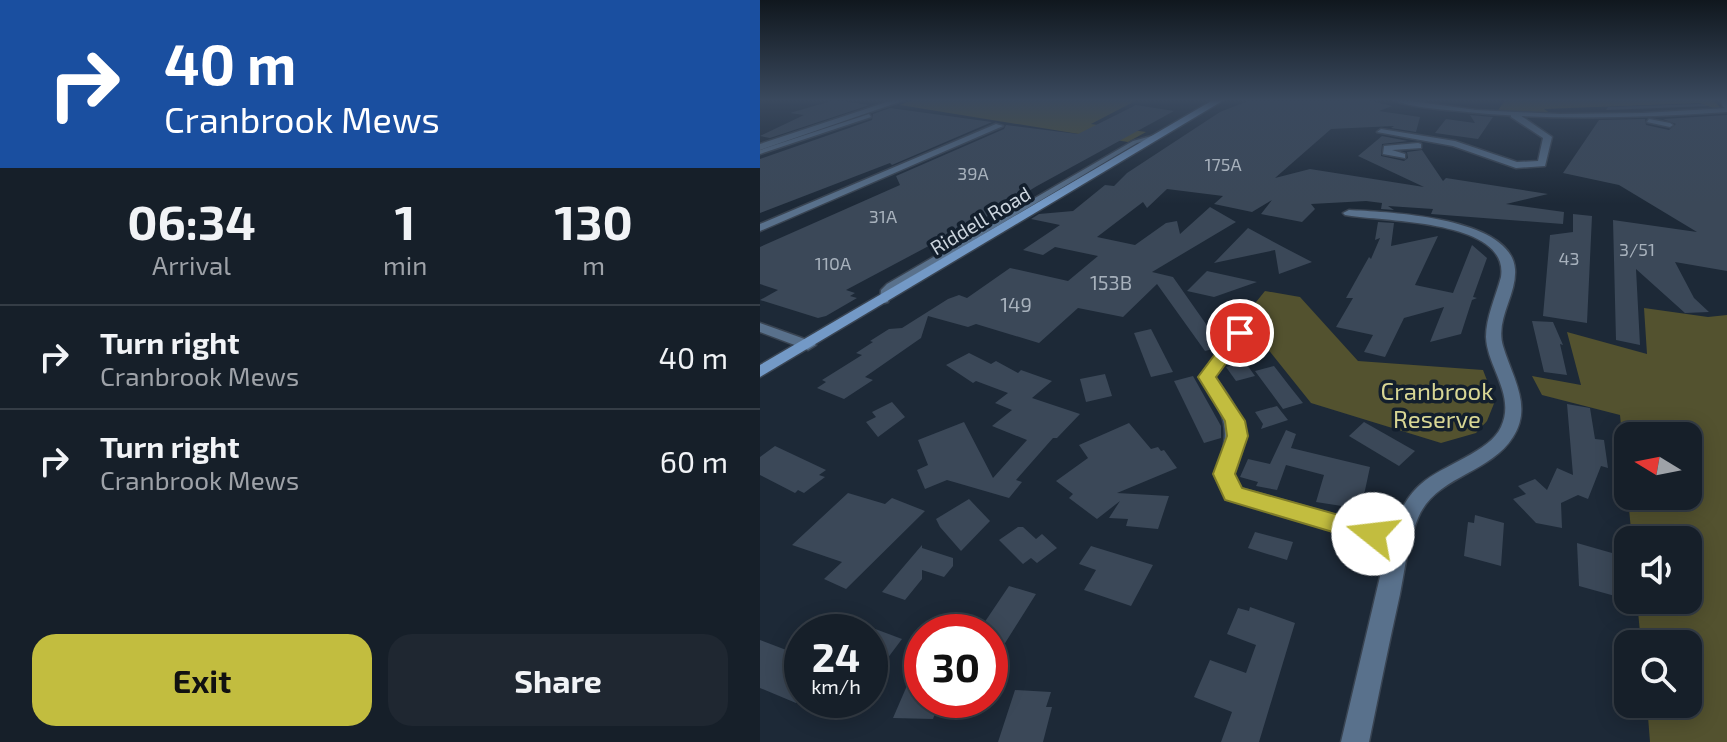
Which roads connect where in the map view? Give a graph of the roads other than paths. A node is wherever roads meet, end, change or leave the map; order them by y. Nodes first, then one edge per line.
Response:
1 (803, 135) edge
2 (809, 135) edge
3 (979, 135) edge
4 (1159, 135) edge
5 (1396, 135) edge
6 (1544, 135) edge
7 (1464, 147) junction
8 (760, 150) edge
9 (1402, 156) dead end
10 (1349, 213) dead end
11 (760, 228) edge
12 (760, 327) edge
13 (1240, 333) dead end
14 (808, 345) junction
15 (760, 372) edge
16 (1401, 542) junction
17 (1355, 742) edge

1 - 8 street
2 - 8 lane
3 - 11 street
4 - 14 street, Riddell Road
5 - 7 street
6 - 7 street
7 - 9 street
10 - 16 street
12 - 14 street
13 - 16 street
14 - 15 street, Riddell Road
16 - 17 street

